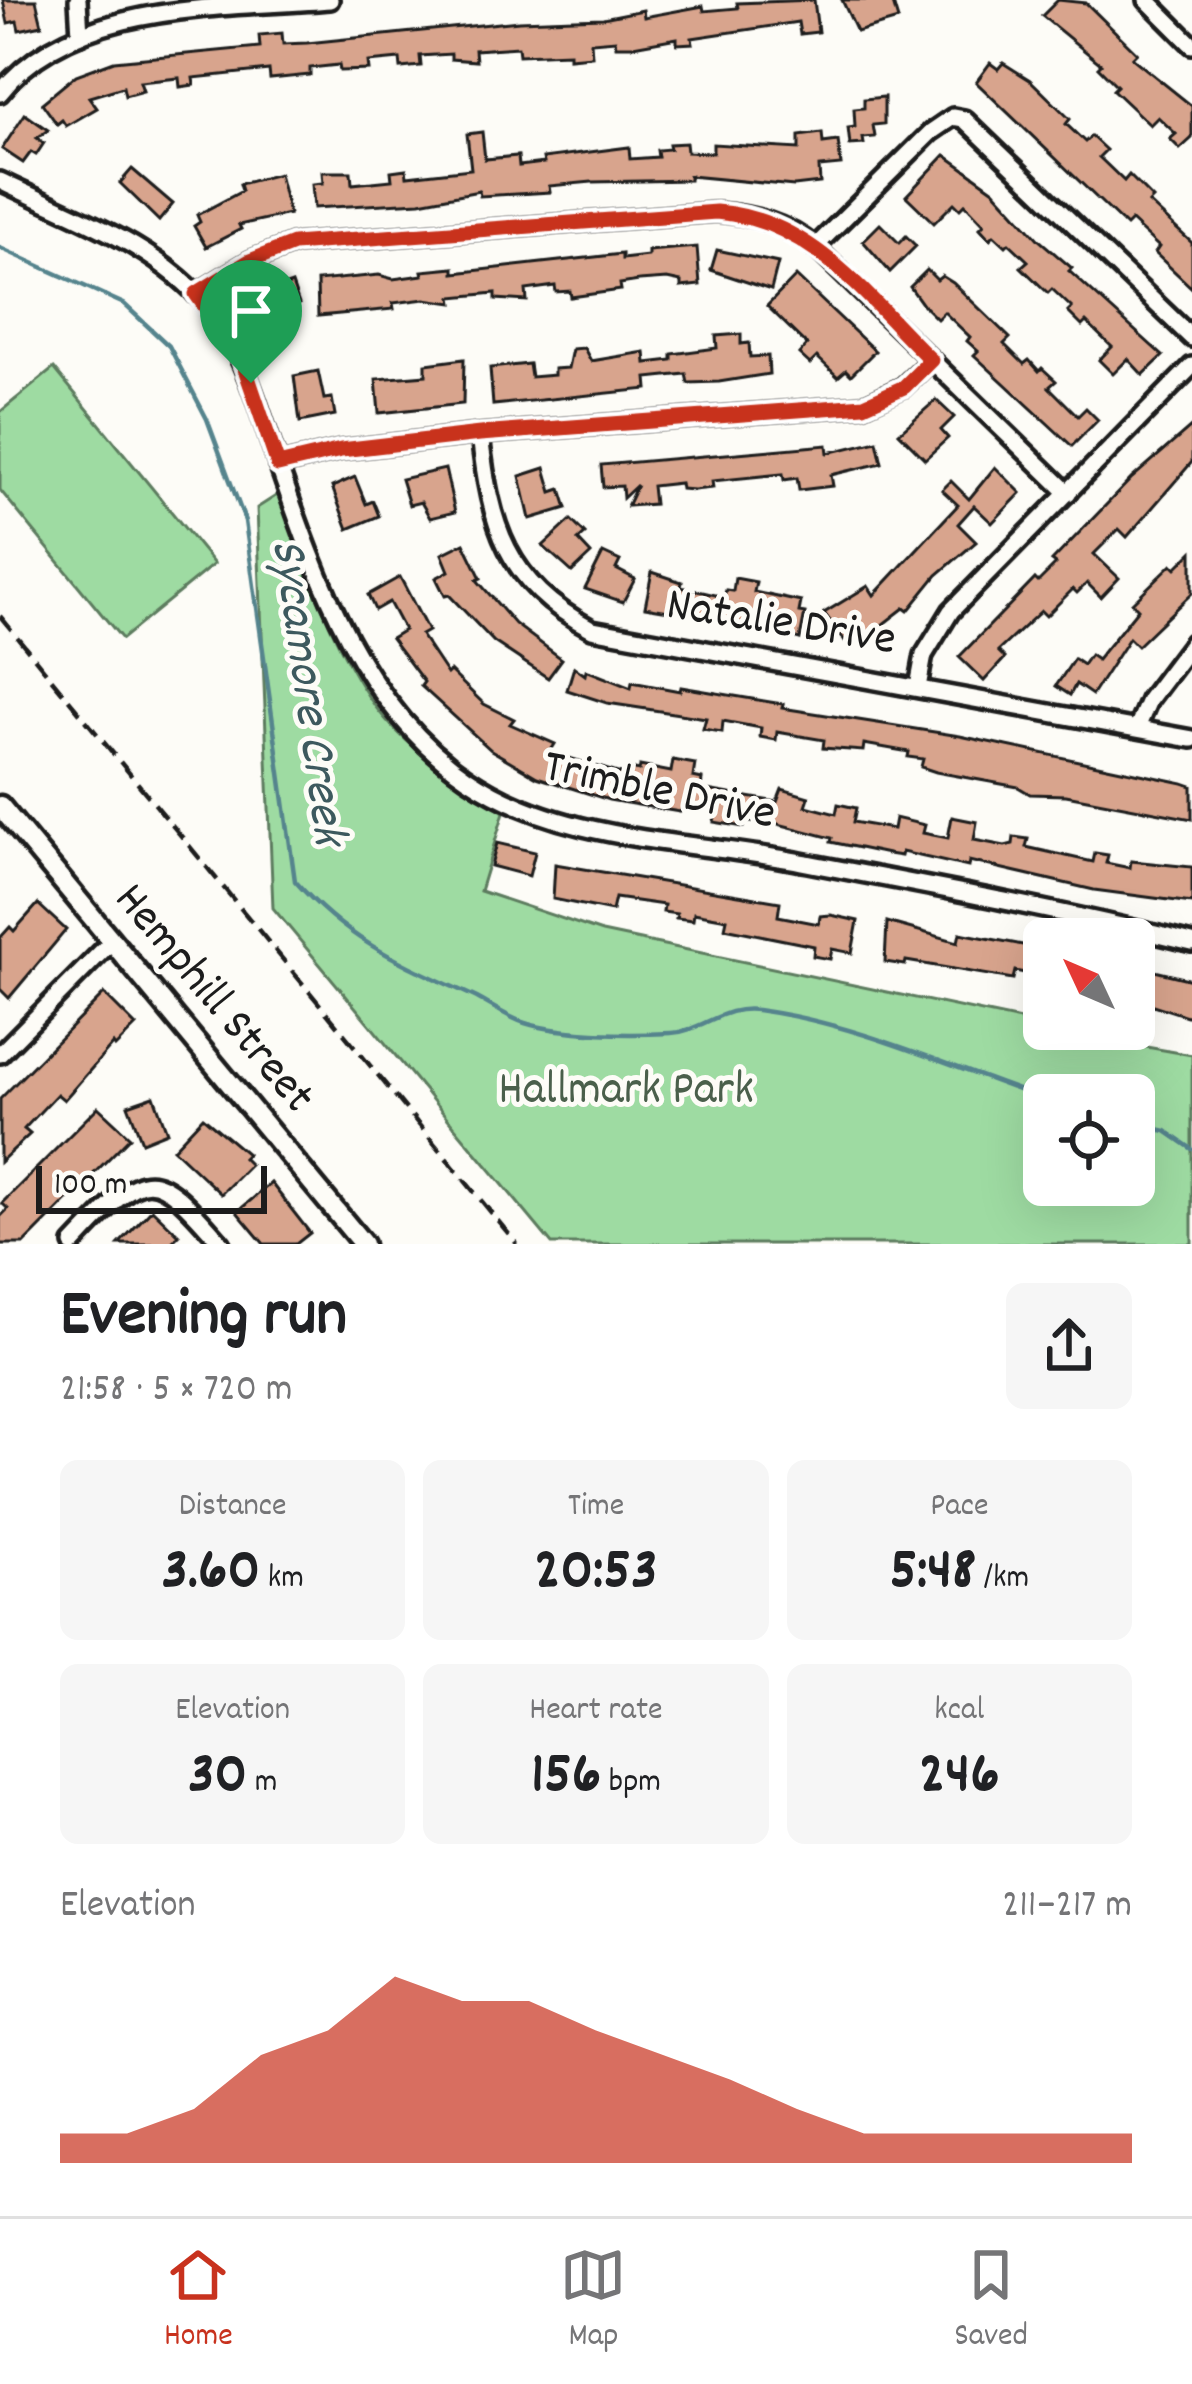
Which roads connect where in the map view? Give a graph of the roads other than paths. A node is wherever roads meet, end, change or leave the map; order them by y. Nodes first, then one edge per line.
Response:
1 (78, 0) edge
2 (330, 0) edge
3 (1147, 0) edge
4 (80, 35) junction
5 (1192, 45) edge
6 (0, 93) edge
7 (0, 181) edge
8 (814, 247) junction
9 (196, 294) junction
10 (1192, 338) edge
11 (931, 360) junction
12 (1192, 366) edge
13 (480, 434) junction
14 (278, 465) junction
15 (1068, 493) junction
16 (1192, 643) edge
17 (918, 687) junction
18 (1137, 728) junction
19 (1192, 739) edge
20 (0, 806) edge
21 (112, 941) junction
22 (1192, 943) edge
23 (0, 1054) edge
24 (216, 1238) edge
25 (73, 1244) edge
26 (363, 1244) edge

1 - 4 street
2 - 4 street
3 - 5 street
4 - 6 street
7 - 9 street, Trimble Drive
8 - 9 street
8 - 10 street
8 - 11 street
9 - 14 street, Trimble Drive
11 - 13 street
11 - 15 street
12 - 15 street
13 - 14 street
13 - 17 street, Natalie Drive
14 - 22 street, Trimble Drive
15 - 17 street
16 - 18 street
17 - 18 street, Natalie Drive
18 - 19 street, Natalie Drive
20 - 21 street, Hemphill Street
21 - 23 street
21 - 26 street, Hemphill Street
24 - 25 street

